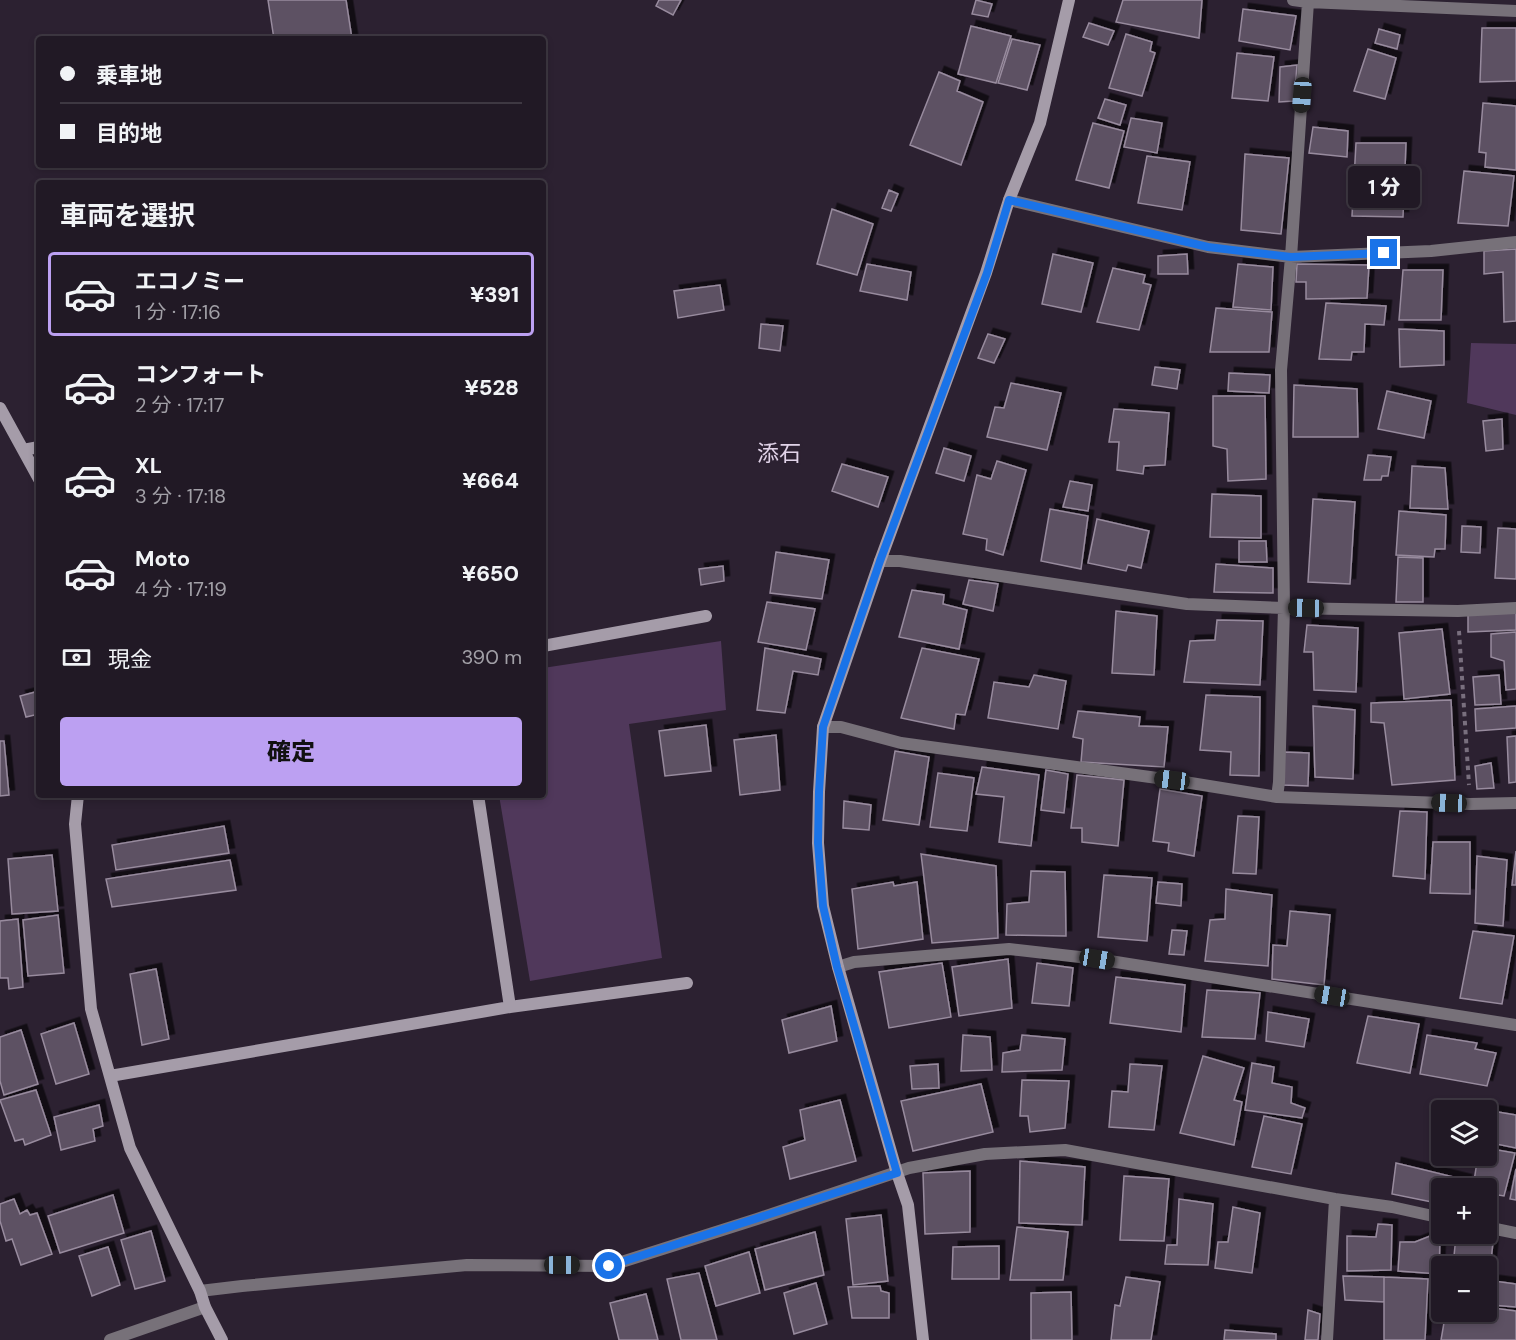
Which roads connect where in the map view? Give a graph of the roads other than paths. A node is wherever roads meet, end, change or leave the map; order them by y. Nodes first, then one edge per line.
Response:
1 (1069, 0) edge
2 (1293, 0) edge
3 (1308, 2) junction
4 (1508, 7) edge
5 (1009, 200) junction
6 (1516, 242) edge
7 (1291, 257) junction
8 (0, 408) edge
9 (36, 448) edge
10 (23, 450) junction
11 (36, 474) edge
12 (880, 561) junction
13 (1284, 608) junction
14 (1516, 608) edge
15 (706, 616) dead end
16 (546, 645) edge
17 (823, 727) junction
18 (1276, 796) junction
19 (78, 798) edge
20 (478, 798) edge
21 (1516, 803) edge
22 (837, 967) junction
23 (687, 983) dead end
24 (510, 1007) junction
25 (1516, 1025) edge
26 (110, 1076) junction
27 (897, 1173) junction
28 (1335, 1199) junction
29 (1431, 1216) edge
30 (1497, 1229) edge
31 (1516, 1233) edge
32 (200, 1291) junction
33 (205, 1307) junction
34 (110, 1340) edge
35 (222, 1340) edge
36 (923, 1340) edge
37 (1327, 1340) edge

1 - 5 street
2 - 3 street
3 - 4 street
3 - 7 street
5 - 7 street
5 - 12 street
6 - 7 street
7 - 13 street
8 - 10 street
9 - 10 street
10 - 11 street
12 - 13 street
12 - 17 street
13 - 14 street
13 - 18 street
15 - 16 street
17 - 18 street
17 - 22 street
18 - 21 street
19 - 26 street
20 - 24 street
22 - 25 street
22 - 27 street
23 - 24 street
24 - 26 street
26 - 32 street
27 - 28 street
27 - 32 street
27 - 36 street
28 - 29 street
28 - 37 street
30 - 31 street
32 - 33 street
33 - 34 street
33 - 35 street

